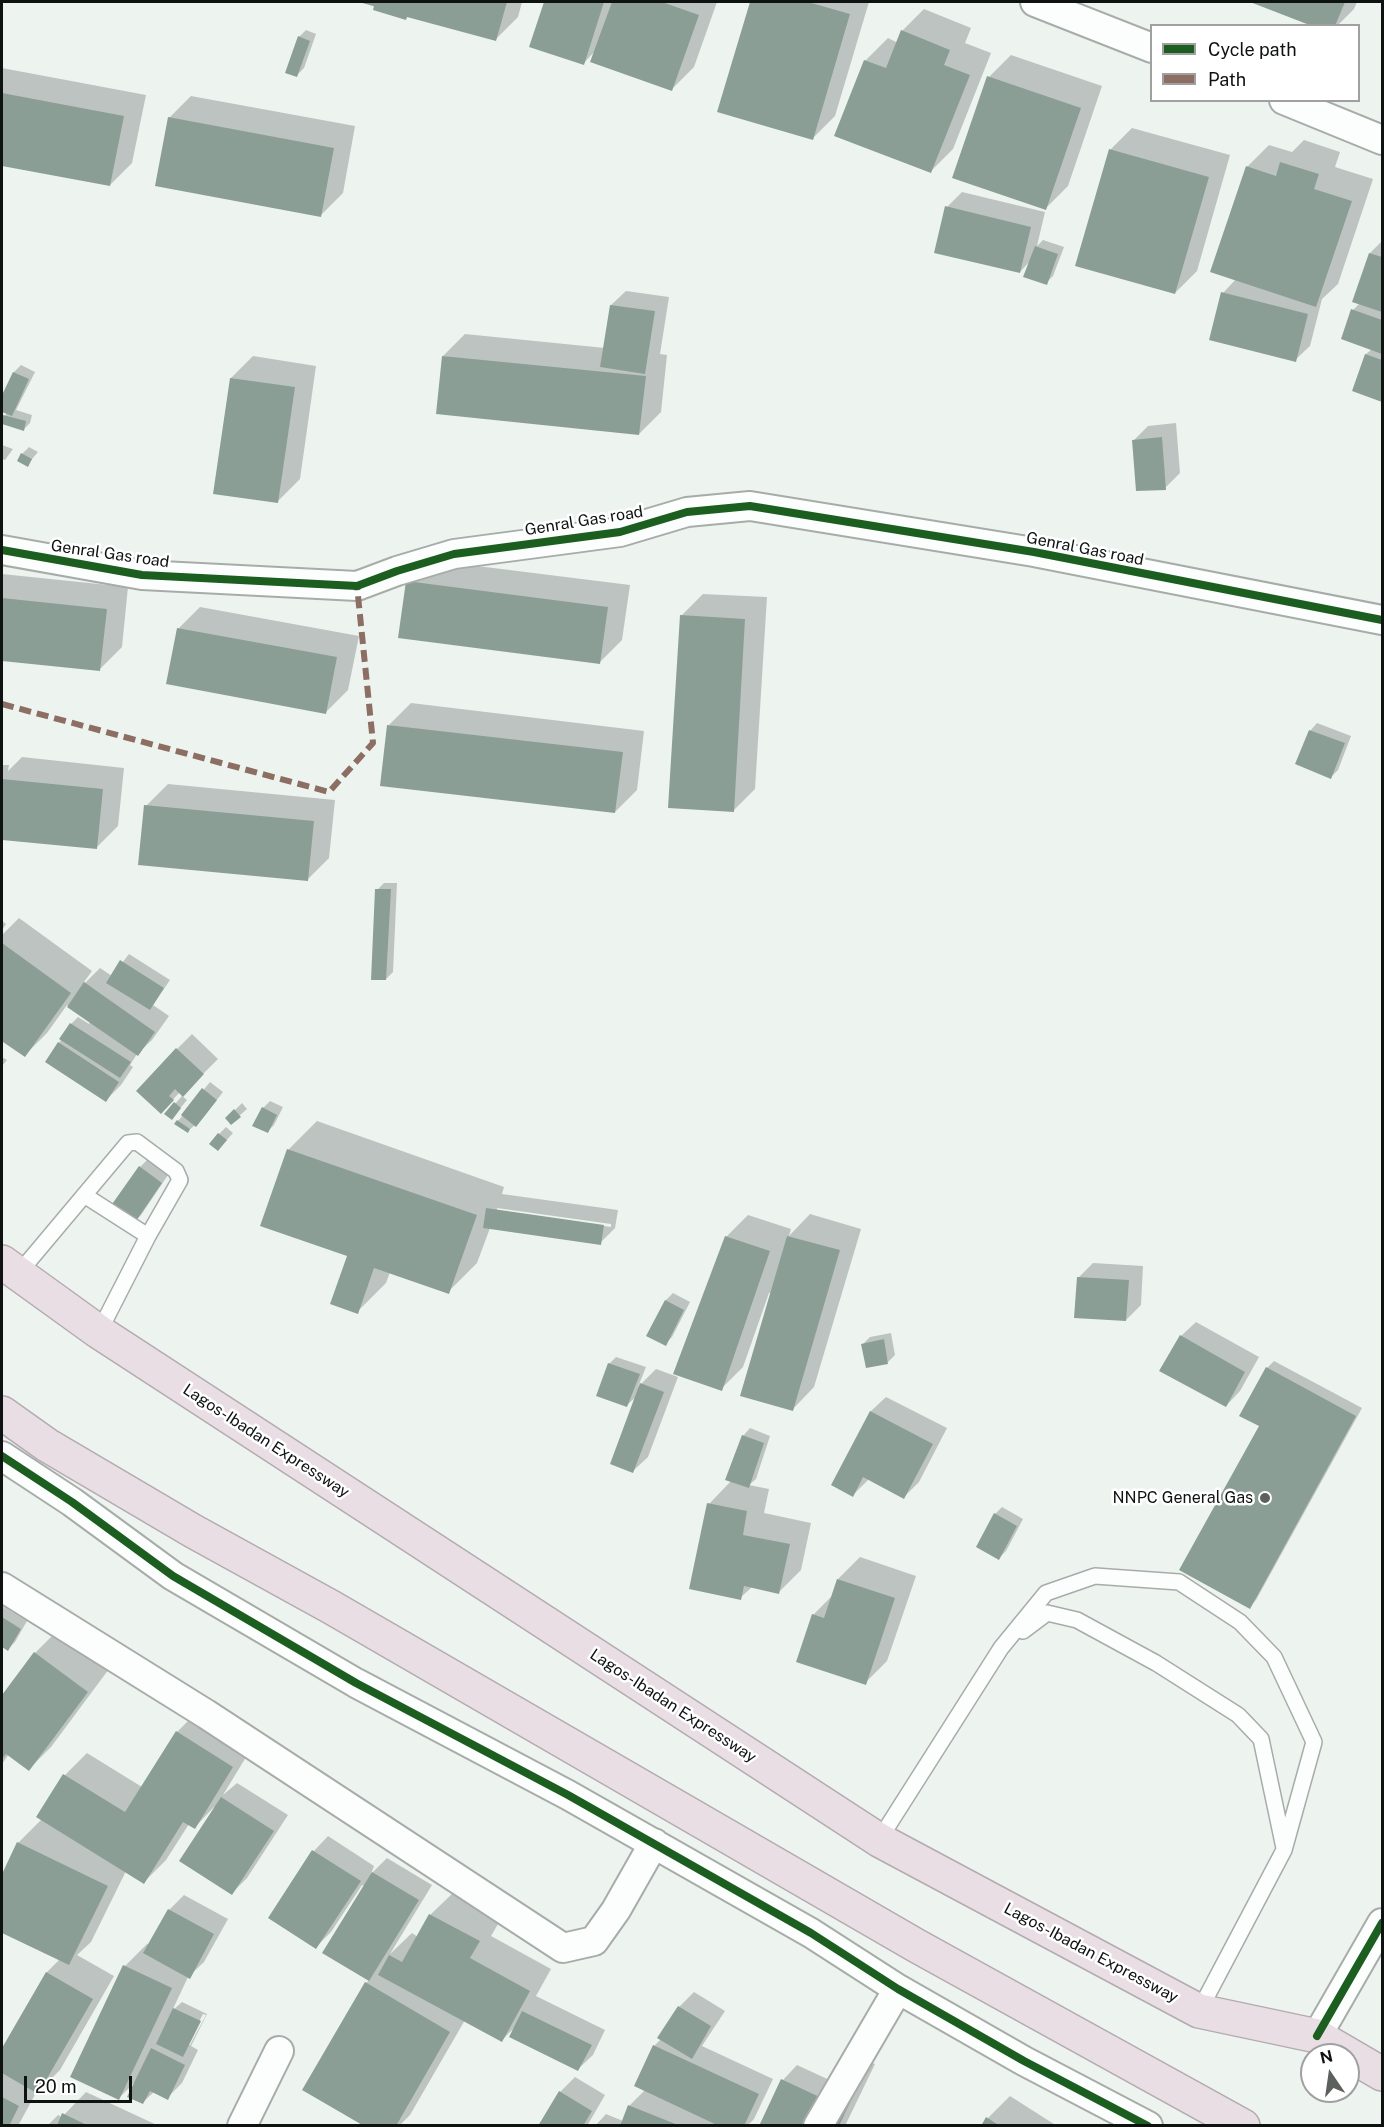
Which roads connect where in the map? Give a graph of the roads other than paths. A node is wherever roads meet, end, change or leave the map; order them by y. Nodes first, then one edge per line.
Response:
1 (1035, 2) edge
2 (1150, 47) edge
3 (1289, 102) edge
4 (1383, 140) edge
5 (2, 550) edge
6 (1383, 620) edge
7 (84, 1195) junction
8 (148, 1236) junction
9 (10, 1268) edge
10 (99, 1332) junction
11 (2, 1413) edge
12 (2, 1456) edge
13 (2, 1587) edge
14 (1001, 1648) junction
15 (879, 1840) junction
16 (654, 1844) junction
17 (1284, 1850) junction
18 (1383, 1923) edge
19 (898, 1989) junction
20 (1199, 2010) junction
21 (1317, 2036) junction
22 (279, 2051) dead end
23 (1383, 2074) edge
24 (242, 2126) edge
25 (818, 2126) edge
26 (1148, 2126) edge
27 (1243, 2126) edge

1 - 2 street
3 - 4 street
5 - 6 street, Genral Gas road
7 - 8 lane
7 - 8 lane
7 - 9 lane
8 - 10 lane
9 - 10 highway, Lagos-Ibadan Expressway
10 - 15 highway, Lagos-Ibadan Expressway
11 - 27 highway
12 - 16 street
13 - 16 street
14 - 15 lane
14 - 17 lane
14 - 17 lane
15 - 20 highway, Lagos-Ibadan Expressway
16 - 19 street
17 - 20 lane
18 - 21 street
19 - 25 street
19 - 26 street
20 - 21 highway, Lagos-Ibadan Expressway
21 - 23 highway, Lagos-Ibadan Expressway
22 - 24 street

